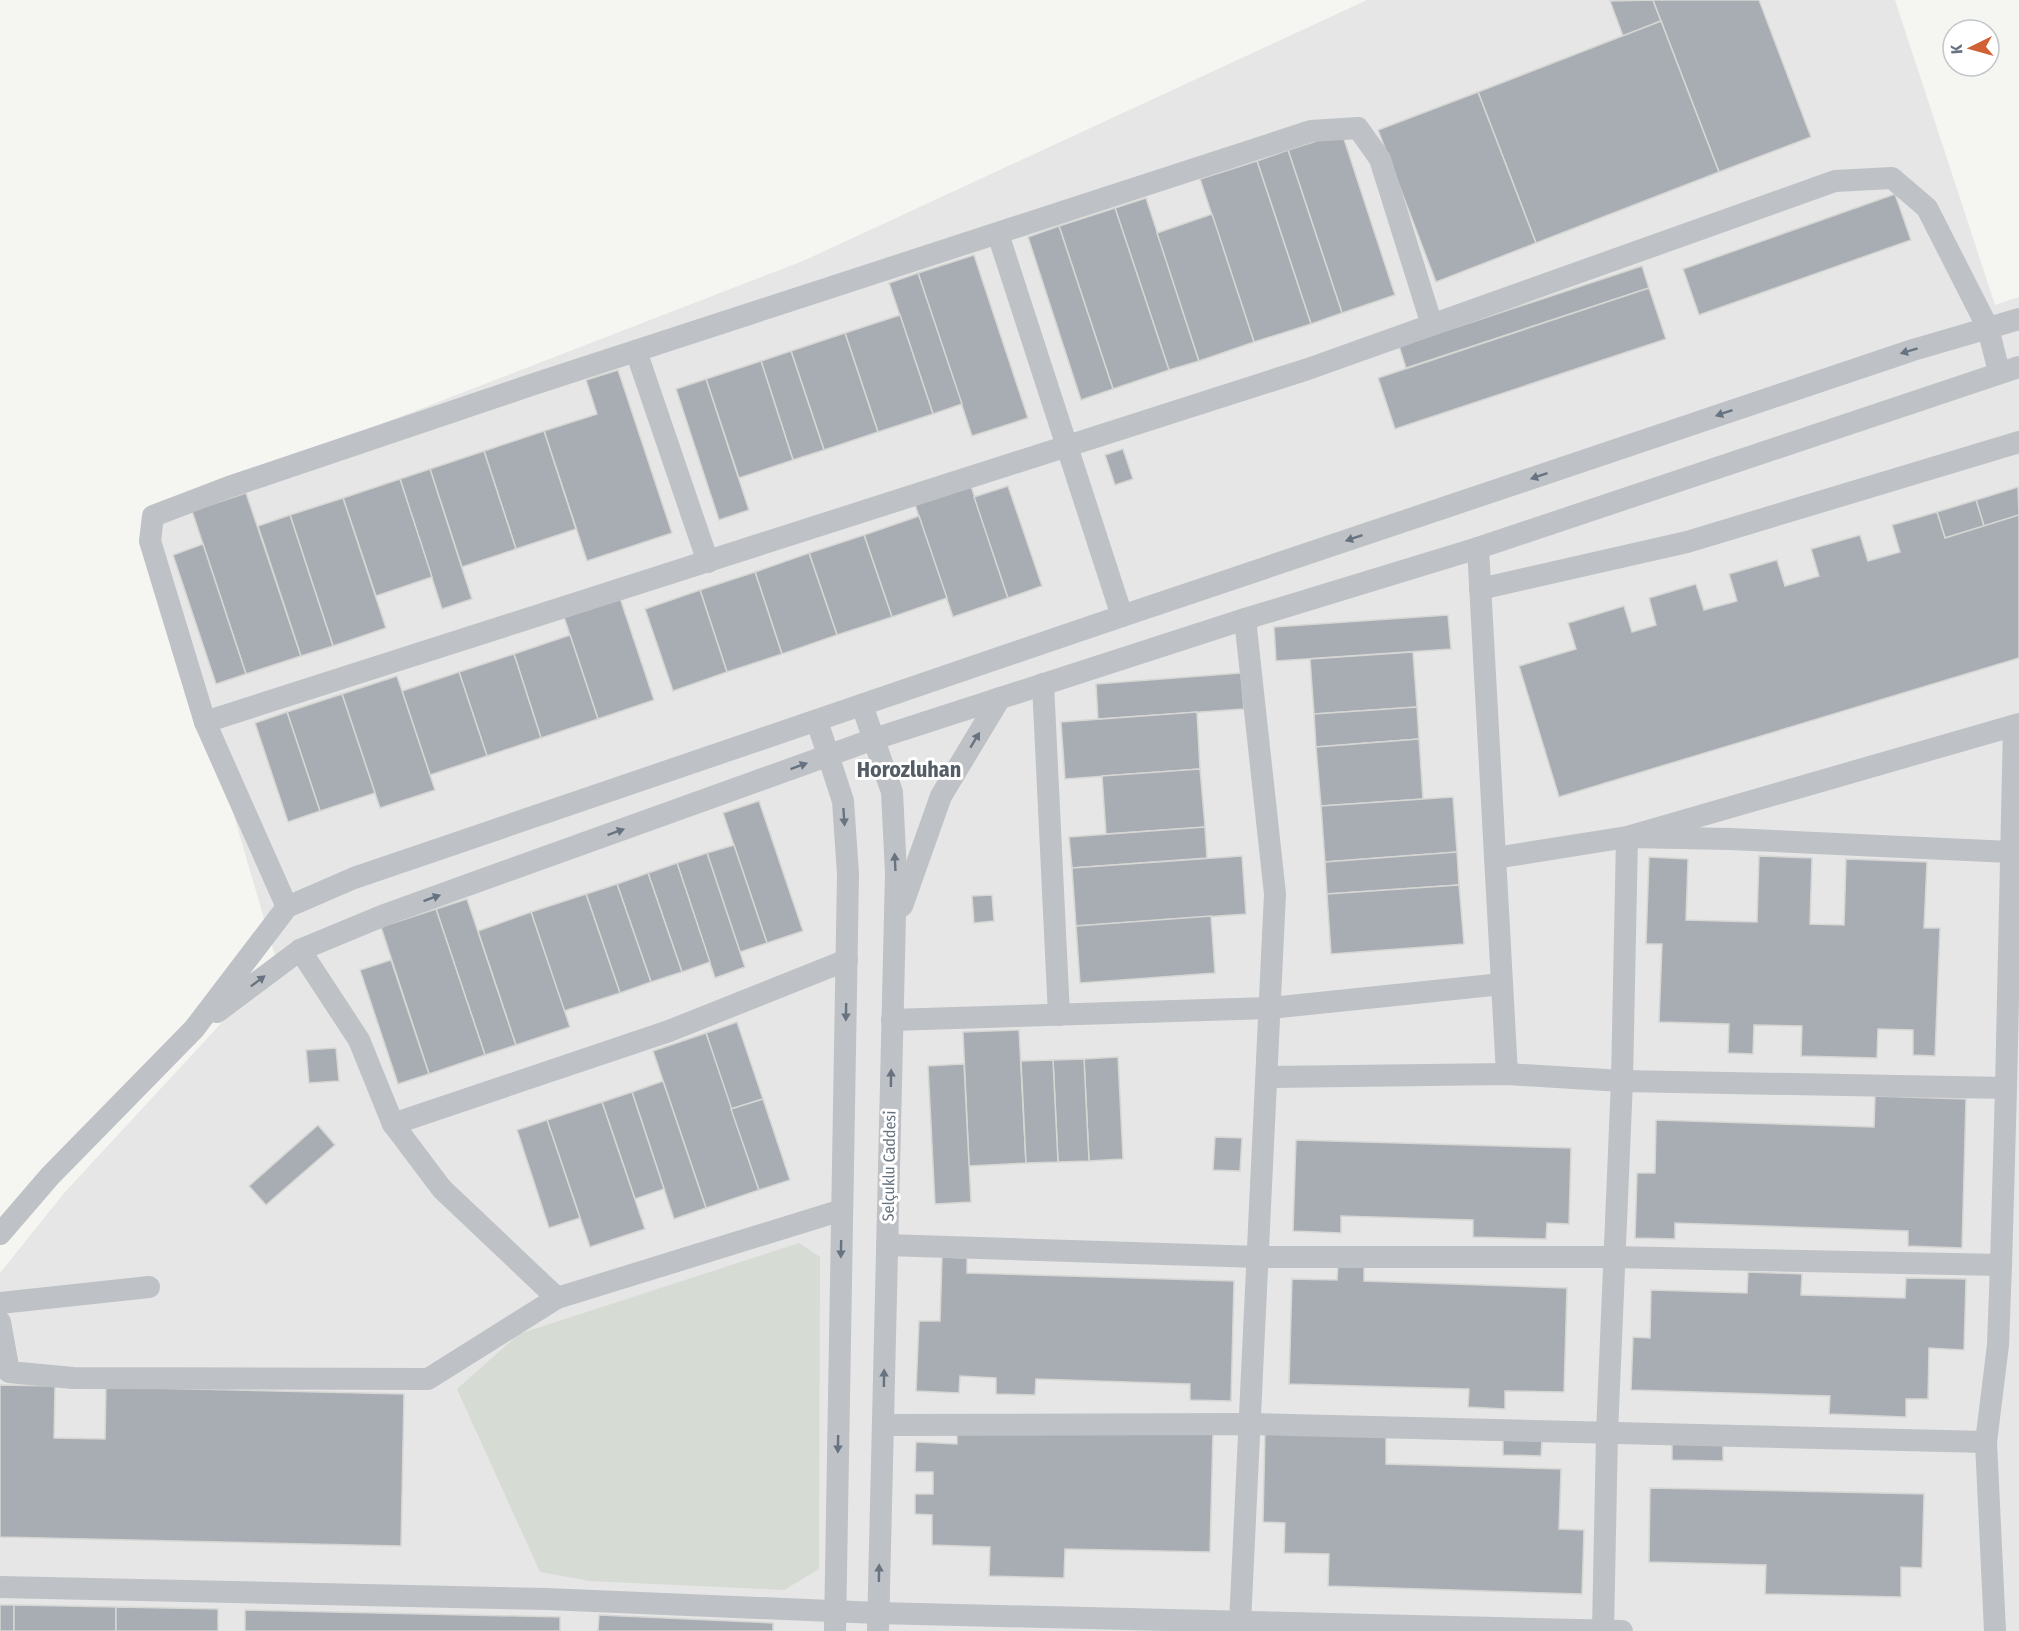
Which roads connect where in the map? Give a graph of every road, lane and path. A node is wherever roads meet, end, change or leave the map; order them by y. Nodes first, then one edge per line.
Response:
1 (998, 234) junction
2 (2019, 319) edge
3 (1432, 324) junction
4 (1988, 328) junction
5 (636, 351) junction
6 (2009, 369) edge
7 (2019, 442) edge
8 (1068, 446) junction
9 (1478, 548) junction
10 (708, 562) junction
11 (1480, 589) junction
12 (1122, 616) junction
13 (1245, 619) junction
14 (1043, 684) junction
15 (1000, 698) junction
16 (862, 705) junction
17 (817, 721) junction
18 (205, 722) junction
19 (2016, 725) edge
20 (874, 740) junction
21 (829, 756) junction
22 (1627, 837) junction
23 (2010, 852) junction
24 (1495, 858) junction
25 (287, 907) junction
26 (894, 927) junction
27 (300, 950) junction
28 (846, 960) junction
29 (1502, 984) junction
30 (1270, 1008) junction
31 (1059, 1015) junction
32 (892, 1020) junction
33 (194, 1029) junction
34 (1507, 1074) junction
35 (1267, 1077) junction
36 (1622, 1081) junction
37 (2006, 1088) junction
38 (393, 1125) junction
39 (842, 1210) junction
40 (0, 1234) edge
41 (887, 1245) junction
42 (1258, 1257) junction
43 (1613, 1257) junction
44 (2001, 1265) junction
45 (149, 1287) dead end
46 (557, 1298) junction
47 (0, 1303) edge
48 (0, 1322) edge
49 (2009, 1345) edge
50 (1250, 1424) junction
51 (883, 1425) junction
52 (1607, 1432) junction
53 (1986, 1442) junction
54 (0, 1587) edge
55 (835, 1621) edge
56 (878, 1622) edge
57 (1240, 1623) junction
58 (1142, 1625) edge
59 (1326, 1628) edge
60 (1500, 1630) edge
61 (1602, 1630) edge
62 (1622, 1631) edge
63 (1995, 1631) edge

1 - 3 street
1 - 5 street
1 - 8 street
2 - 4 street
3 - 4 street
3 - 8 street
4 - 6 street
4 -> 12 street
5 - 10 street
5 - 18 street
6 - 9 street
7 - 11 street
8 - 10 street
8 - 12 street
9 - 11 street
9 - 13 street
10 - 18 street
11 - 24 street
12 - 16 street
13 - 14 street
13 - 30 street
14 - 15 street
14 - 31 street
15 - 20 street
26 -> 15 street
16 - 17 street
16 - 20 street, Selçuklu Caddesi
17 - 21 street
17 - 25 street
18 - 25 street
19 - 22 street
19 - 23 street
20 - 21 street
26 -> 20 street, Selçuklu Caddesi
27 -> 21 street
21 -> 28 street
22 - 23 street
22 - 24 street
22 - 36 street
23 - 37 street
24 - 29 street
25 - 33 street
26 - 32 street, Selçuklu Caddesi
33 -> 27 street
27 - 38 street
28 - 38 street
28 -> 39 street
29 - 30 street
29 - 34 street
30 - 31 street
30 - 35 street
31 - 32 street
41 -> 32 street, Selçuklu Caddesi
33 - 40 street
34 - 35 street
34 - 36 street
35 - 42 street
36 - 37 street
36 - 43 street
37 - 44 street
38 - 46 street
39 - 46 street
39 -> 55 street
41 - 42 street
51 -> 41 street, Selçuklu Caddesi
42 - 43 street
42 - 50 street
43 - 44 street
43 - 52 street
44 - 49 street
45 - 47 street
46 - 48 street
49 - 53 street
50 - 51 street
50 - 52 street
50 - 57 street
56 -> 51 street, Selçuklu Caddesi
52 - 53 street
52 - 61 street
53 - 63 street
54 - 55 street
55 - 56 street
56 - 58 street
57 - 58 street
57 - 59 street
59 - 60 street
60 - 61 street
61 - 62 street

